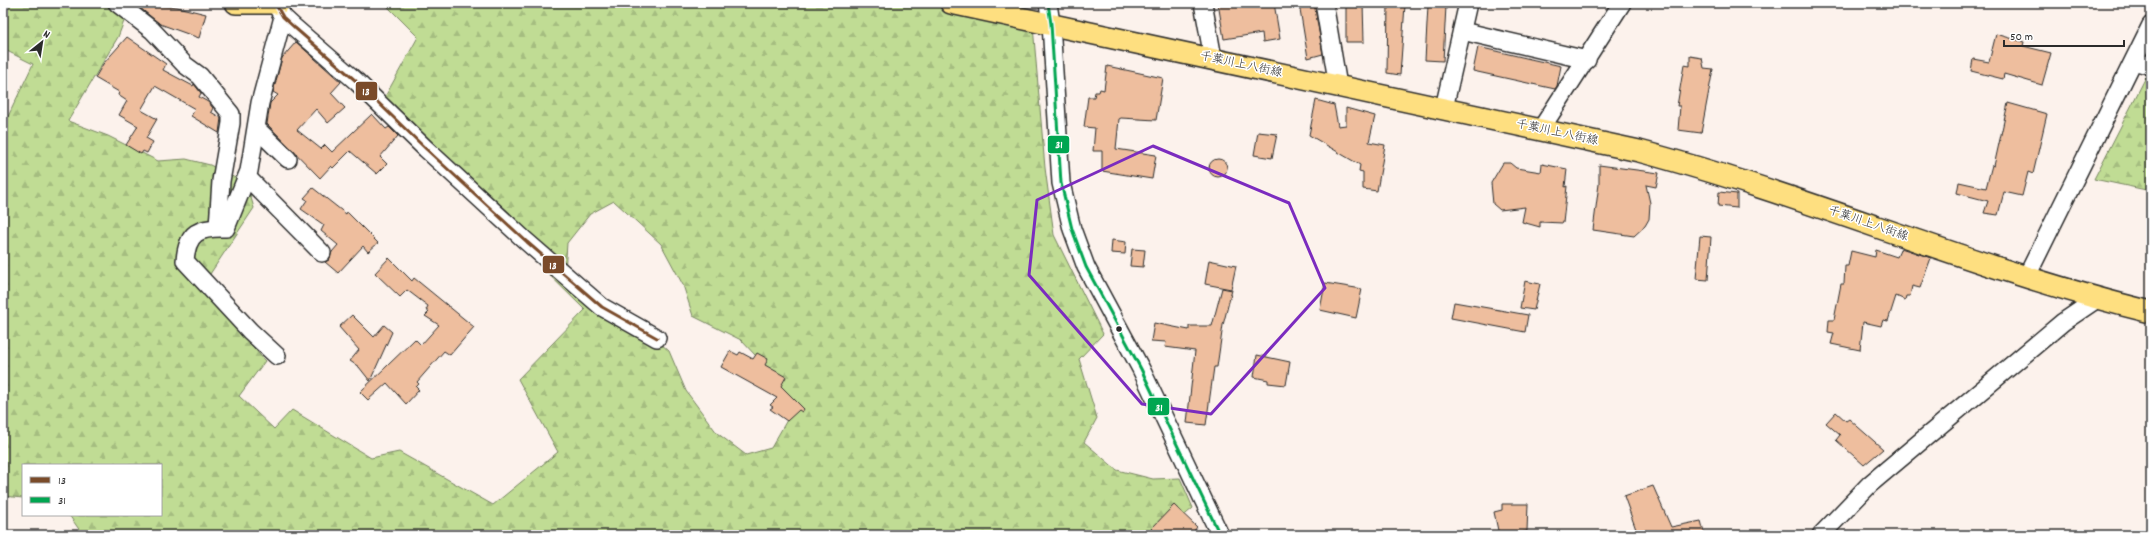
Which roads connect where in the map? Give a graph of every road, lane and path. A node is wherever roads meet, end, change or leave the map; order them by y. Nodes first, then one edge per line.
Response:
1 (117, 3) edge
2 (236, 3) edge
3 (951, 3) edge
4 (1048, 3) edge
5 (1203, 3) edge
6 (1324, 3) edge
7 (1468, 3) edge
8 (1622, 3) edge
9 (279, 8) edge
10 (1051, 24) junction
11 (2151, 25) edge
12 (1462, 31) junction
13 (1212, 58) junction
14 (1587, 60) junction
15 (2134, 61) junction
16 (2151, 66) edge
17 (1338, 86) junction
18 (1444, 108) junction
19 (257, 129) junction
20 (1541, 129) junction
21 (288, 159) dead end
22 (247, 177) junction
23 (218, 227) junction
24 (322, 253) dead end
25 (2026, 278) junction
26 (2097, 299) junction
27 (2151, 312) edge
28 (657, 338) dead end
29 (277, 356) dead end
30 (1827, 532) edge
31 (1220, 535) edge

1 - 23 street
2 - 9 main road
3 - 10 main road, 千葉川上八街線
4 - 10 street
5 - 13 street
6 - 17 street
7 - 12 street
8 - 14 street
9 - 19 street
9 - 28 street
10 - 13 main road, 千葉川上八街線
10 - 31 street
11 - 15 street
12 - 14 street
12 - 18 street
13 - 17 main road, 千葉川上八街線
14 - 20 street
15 - 16 street
15 - 25 street
17 - 18 main road, 千葉川上八街線
18 - 20 main road, 千葉川上八街線
19 - 21 street
19 - 22 street
20 - 25 main road, 千葉川上八街線
22 - 23 street
22 - 24 street
23 - 29 street
25 - 26 main road, 千葉川上八街線
26 - 27 main road, 千葉川上八街線
26 - 30 street

